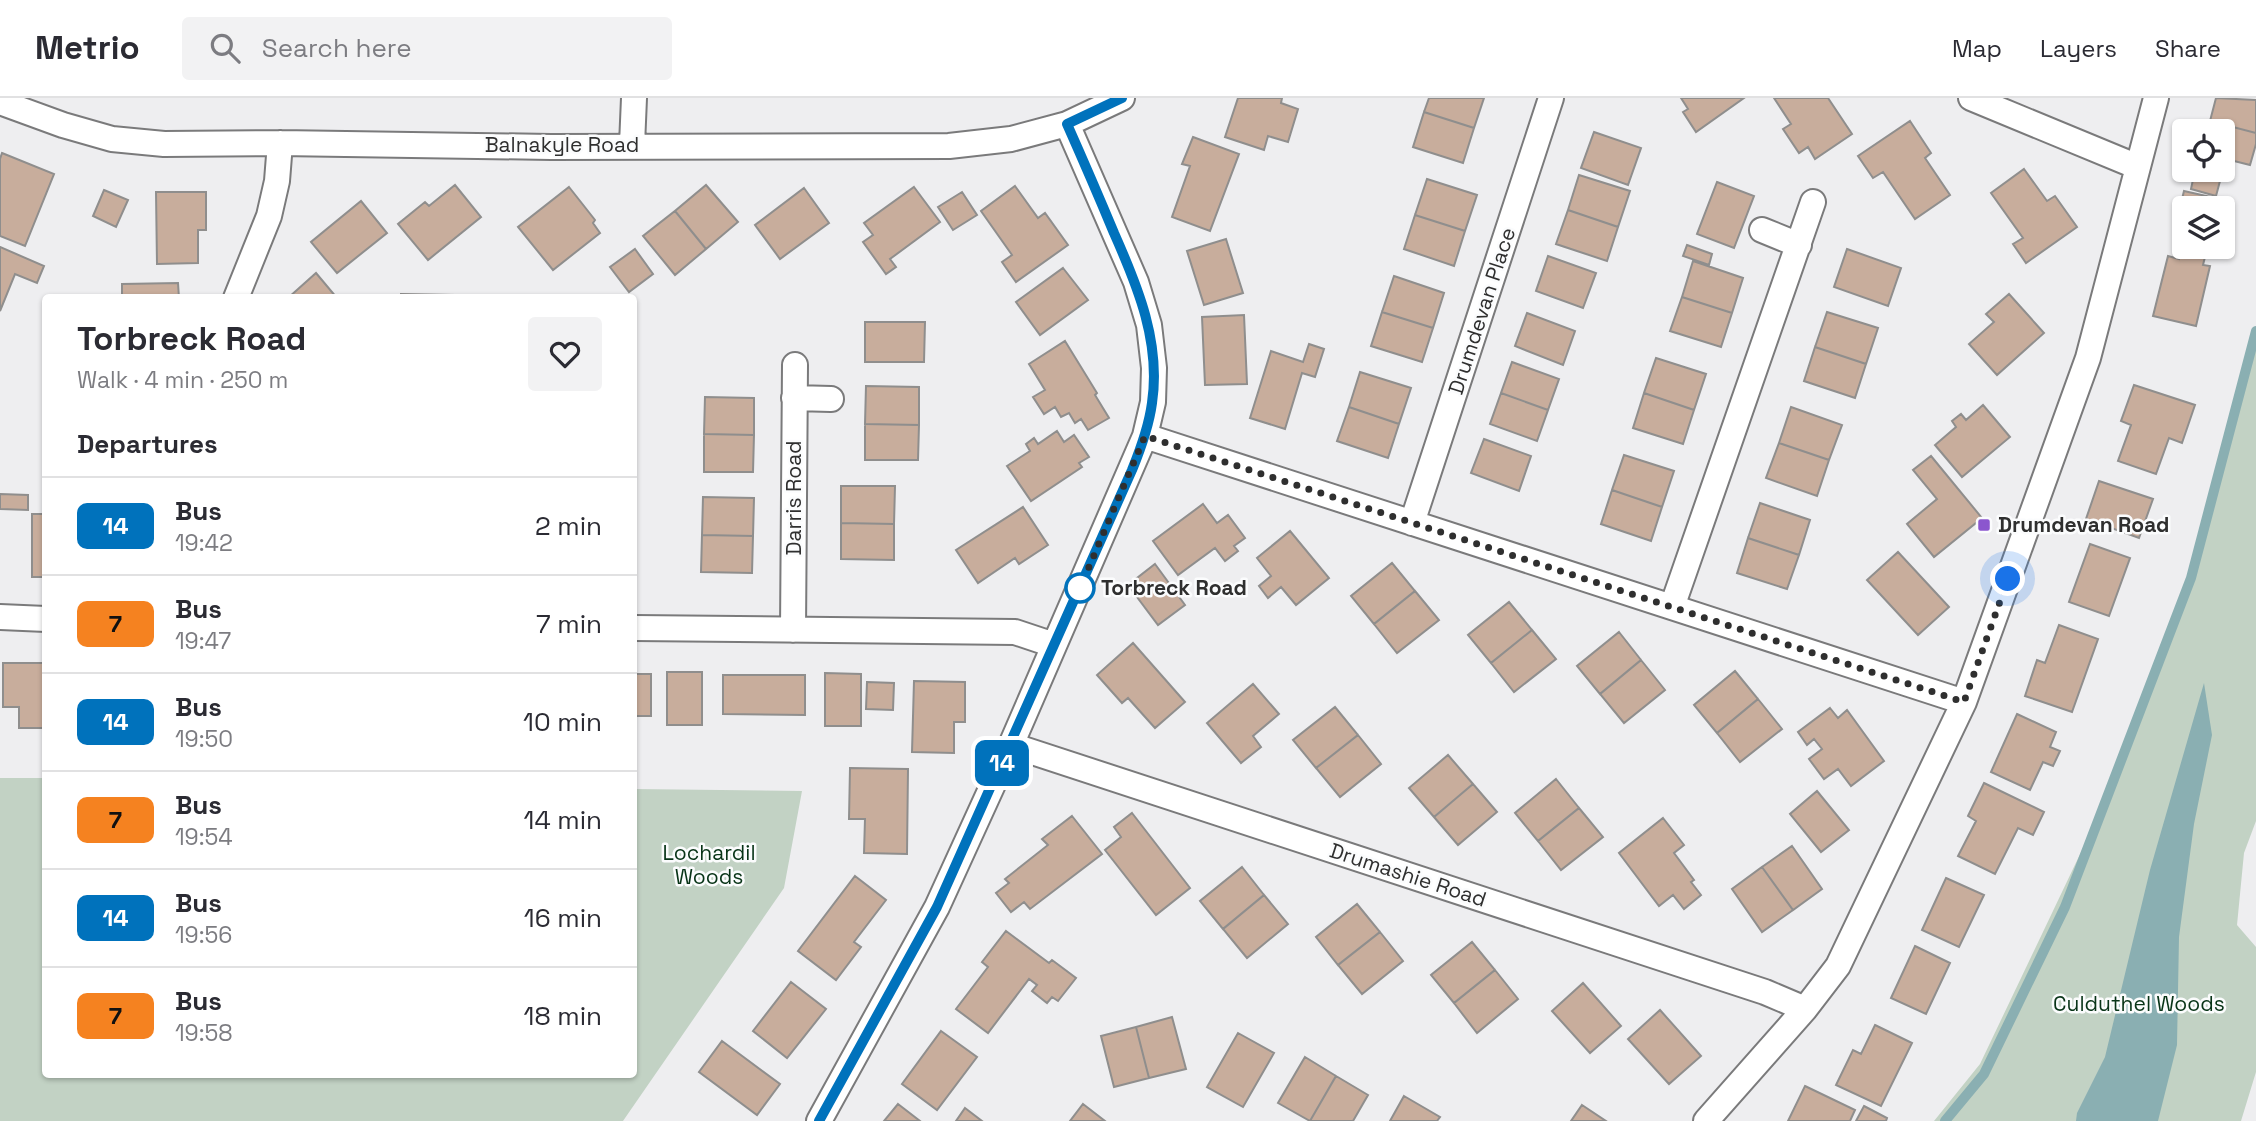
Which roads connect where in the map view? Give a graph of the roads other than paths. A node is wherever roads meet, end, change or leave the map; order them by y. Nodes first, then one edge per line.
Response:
1 (634, 98) edge
2 (1122, 98) edge
3 (1551, 98) edge
4 (1971, 98) edge
5 (2155, 98) edge
6 (0, 102) edge
7 (1067, 124) junction
8 (280, 143) junction
9 (632, 145) junction
10 (2138, 167) junction
11 (1813, 202) dead end
12 (1762, 230) dead end
13 (1799, 245) junction
14 (238, 294) edge
15 (794, 365) dead end
16 (794, 398) junction
17 (831, 399) dead end
18 (1145, 436) junction
19 (1412, 523) junction
20 (1672, 607) junction
21 (0, 617) edge
22 (42, 619) edge
23 (637, 628) edge
24 (793, 630) junction
25 (1055, 645) junction
26 (1964, 702) junction
27 (1011, 745) junction
28 (1805, 1009) junction
29 (819, 1121) edge
30 (1706, 1121) edge

1 - 9 street
2 - 7 street, Balnakyle Road
3 - 19 street, Drumdevan Place
4 - 10 street
5 - 10 street
6 - 8 street, Balnakyle Road
7 - 9 street, Balnakyle Road
7 - 18 street
8 - 9 street, Balnakyle Road
8 - 14 street
10 - 26 street
11 - 13 street
12 - 13 street
13 - 20 street
15 - 16 street, Darris Road
16 - 17 street
16 - 24 street, Darris Road
18 - 19 street
18 - 25 street
19 - 20 street
20 - 26 street
21 - 22 street
23 - 24 street
24 - 25 street
25 - 27 street
26 - 28 street
27 - 28 street, Drumashie Road
27 - 29 street
28 - 30 street

